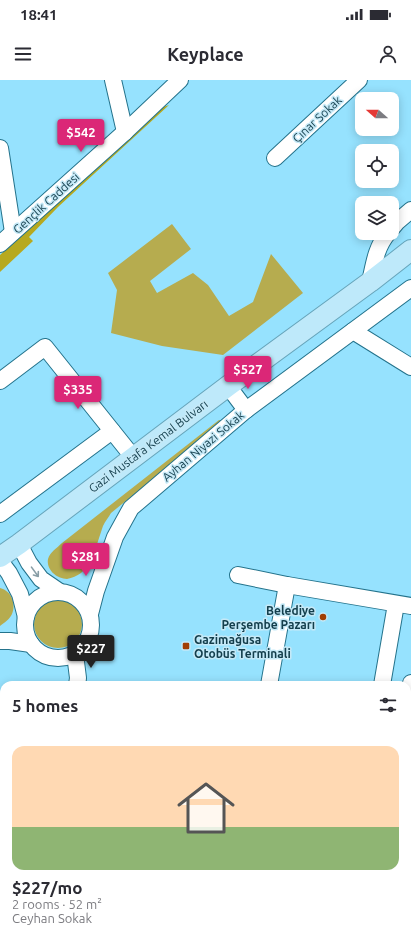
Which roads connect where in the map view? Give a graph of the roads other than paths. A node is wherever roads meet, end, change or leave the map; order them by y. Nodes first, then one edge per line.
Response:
1 (113, 80) edge
2 (180, 80) edge
3 (359, 80) edge
4 (125, 132) junction
5 (0, 148) edge
6 (275, 158) dead end
7 (411, 210) edge
8 (399, 220) edge
9 (13, 232) junction
10 (383, 240) edge
11 (0, 244) edge
12 (411, 250) edge
13 (370, 282) junction
14 (411, 288) edge
15 (353, 331) junction
16 (411, 367) edge
17 (0, 381) edge
18 (228, 386) junction
19 (246, 410) junction
20 (112, 431) junction
21 (133, 457) junction
22 (0, 514) edge
23 (19, 544) junction
24 (0, 557) edge
25 (0, 561) edge
26 (238, 575) dead end
27 (287, 585) junction
28 (60, 592) junction
29 (404, 605) edge
30 (90, 614) junction
31 (26, 618) junction
32 (0, 641) edge
33 (30, 644) junction
34 (75, 654) junction
35 (78, 681) edge
36 (270, 681) edge
37 (383, 681) edge

1 - 4 street
2 - 4 street, Gençlik Caddesi
3 - 6 street, Çınar Sokak
4 - 9 street, Gençlik Caddesi
5 - 9 street
7 - 8 street
9 - 11 street, Gençlik Caddesi
10 - 13 street
12 - 13 main road, Gazi Mustafa Kemal Bulvarı
13 - 18 main road, Gazi Mustafa Kemal Bulvarı
14 - 15 street, Ayhan Niyazi Sokak
15 - 16 street
15 - 19 street, Ayhan Niyazi Sokak
17 - 20 street
18 - 19 street
18 - 21 main road, Gazi Mustafa Kemal Bulvarı
19 - 30 street, Ayhan Niyazi Sokak
20 - 21 street
20 - 22 street
21 - 23 main road, Gazi Mustafa Kemal Bulvarı
23 - 24 main road, Gazi Mustafa Kemal Bulvarı
23 -> 28 street
25 - 31 street
26 - 27 street
27 - 29 street
27 - 36 street
28 - 30 street
28 - 31 street
29 - 37 street
30 - 34 street
31 - 33 street
32 - 33 street
33 - 34 street
34 - 35 street

